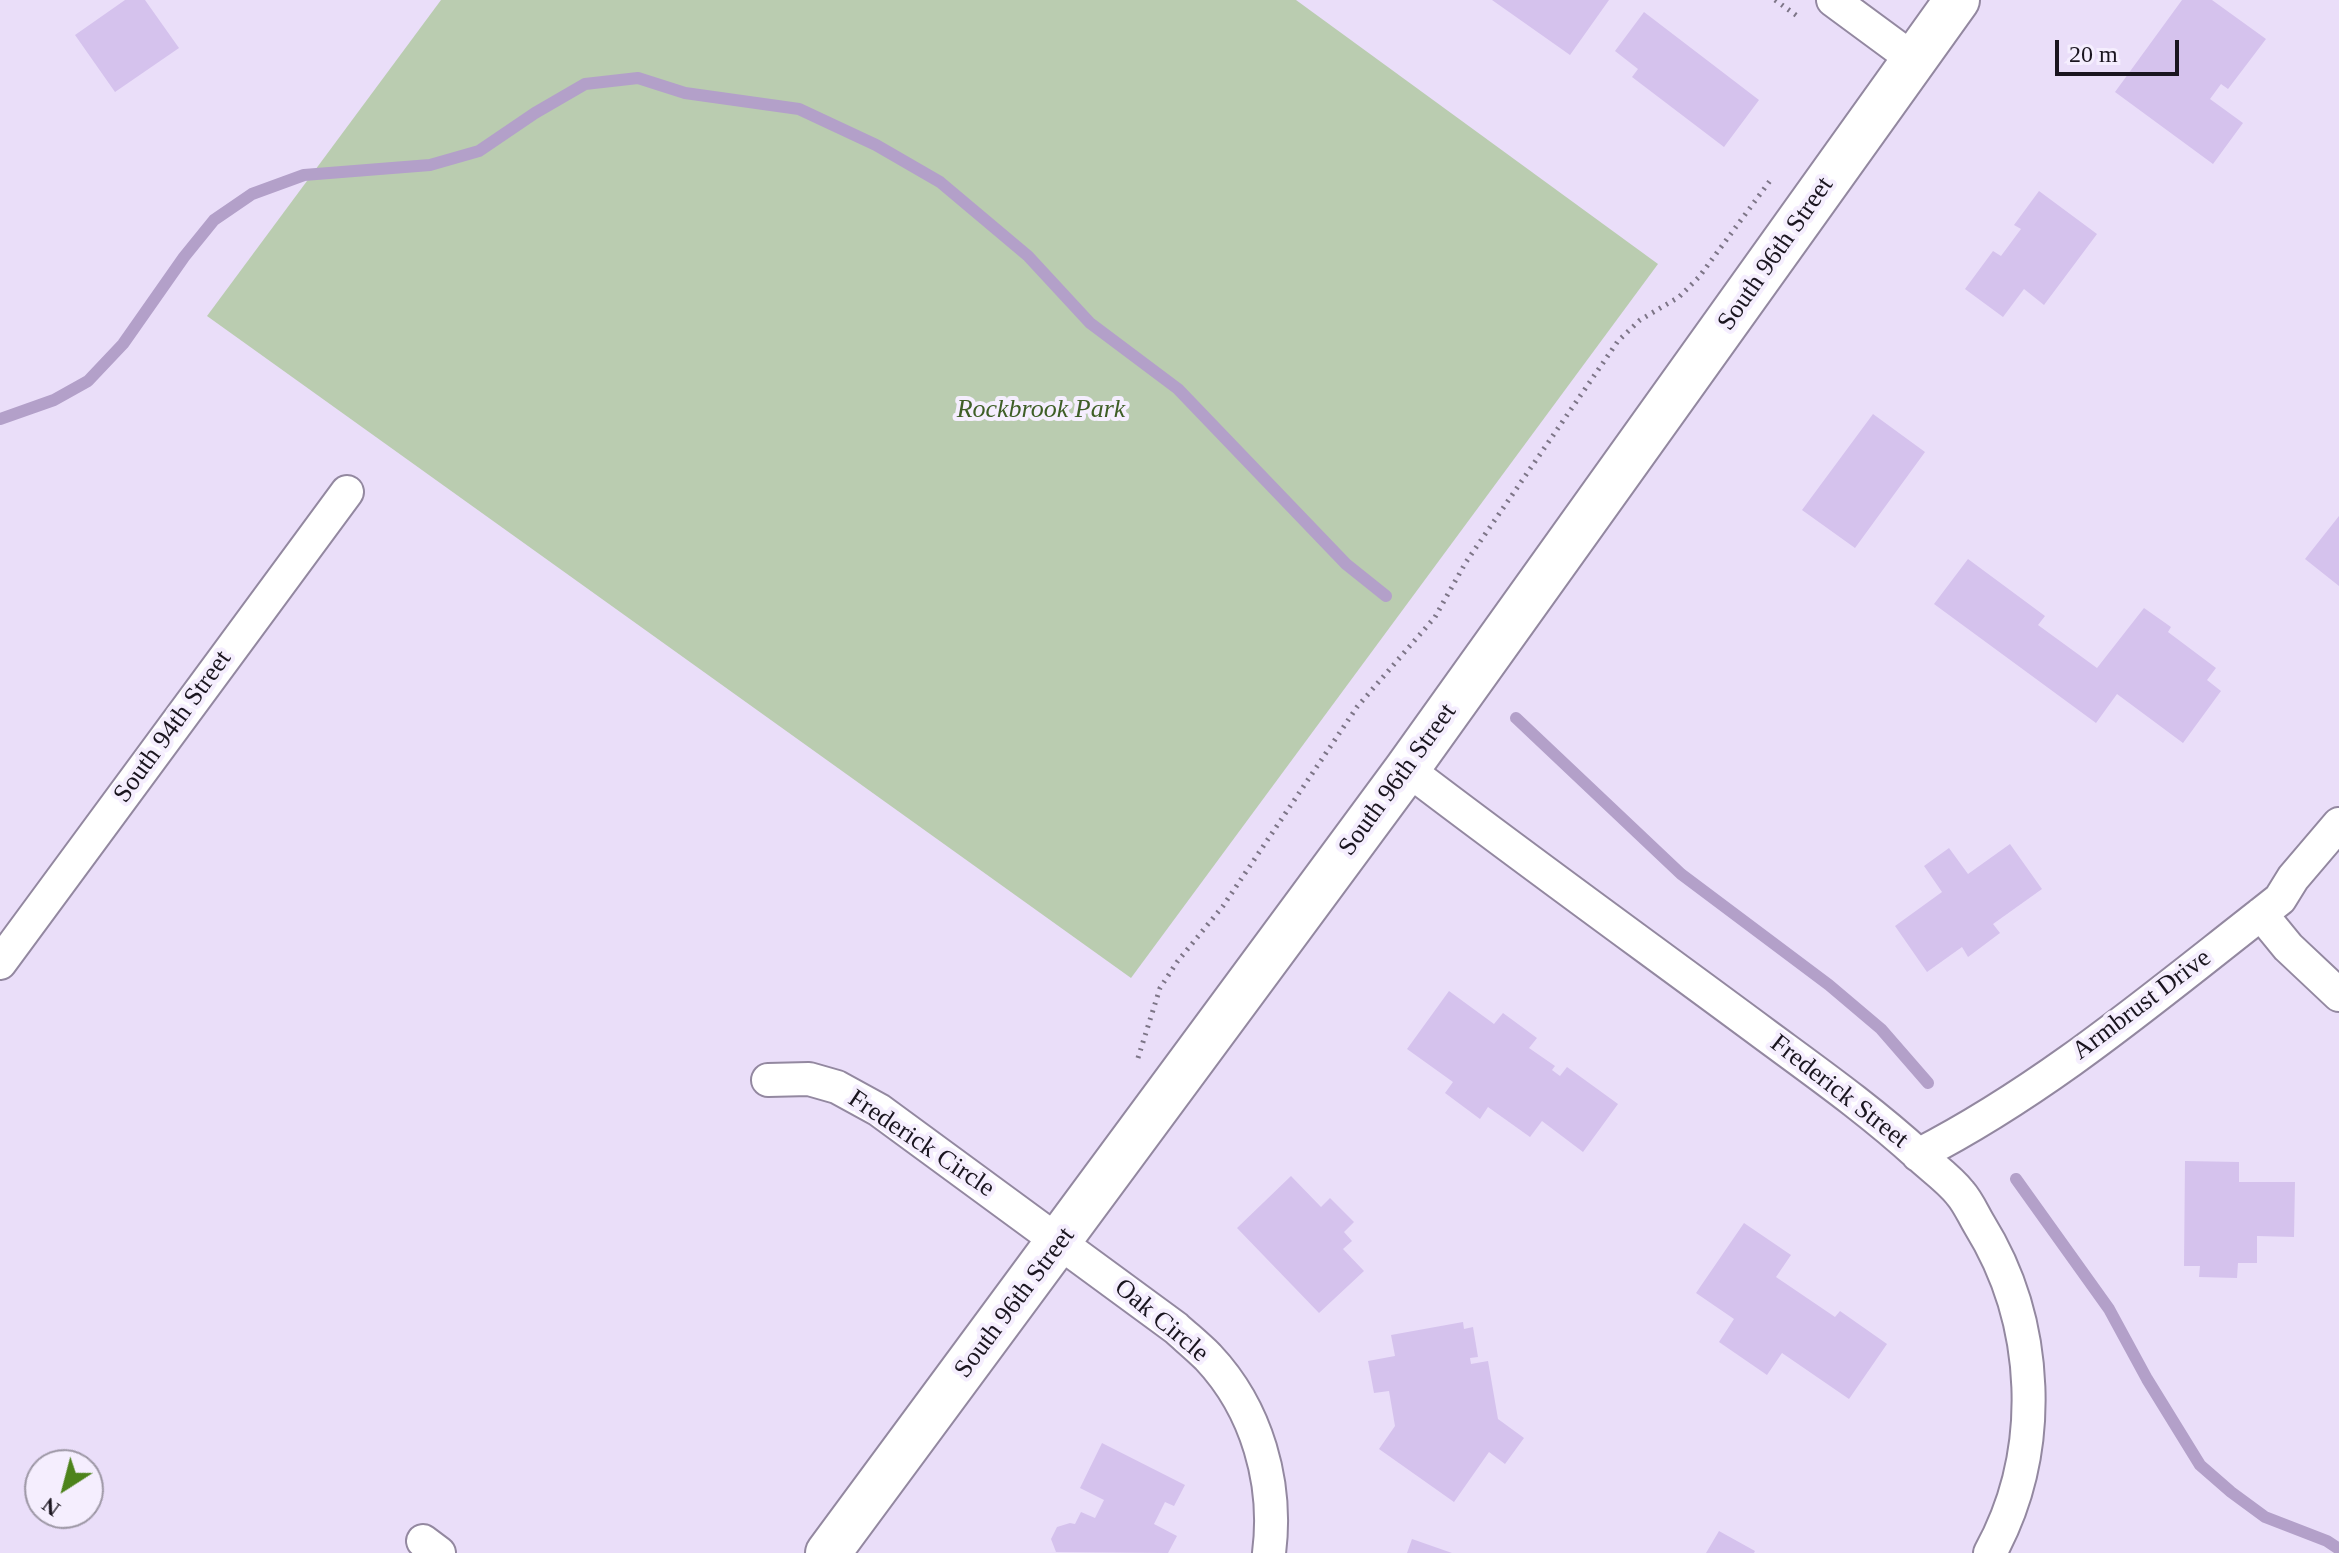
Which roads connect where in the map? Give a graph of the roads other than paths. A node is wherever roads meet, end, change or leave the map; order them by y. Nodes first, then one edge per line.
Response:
1 (1833, 0) edge
2 (1957, 0) edge
3 (1913, 59) junction
4 (347, 492) dead end
5 (1407, 769) junction
6 (2339, 824) edge
7 (2261, 914) junction
8 (0, 963) edge
9 (2339, 995) edge
10 (768, 1080) dead end
11 (1918, 1155) junction
12 (1061, 1242) junction
13 (828, 1553) edge
14 (1269, 1553) edge
15 (1990, 1553) edge

1 - 3 street
2 - 3 street, South 96th Street
3 - 5 street, South 96th Street
4 - 8 street, South 94th Street
5 - 11 street, Frederick Street
5 - 12 street, South 96th Street
6 - 7 street, Armbrust Drive
7 - 9 street
7 - 11 street, Armbrust Drive
10 - 12 street, Frederick Circle
11 - 15 street, Frederick Street
12 - 13 street, South 96th Street
12 - 14 street, Oak Circle

